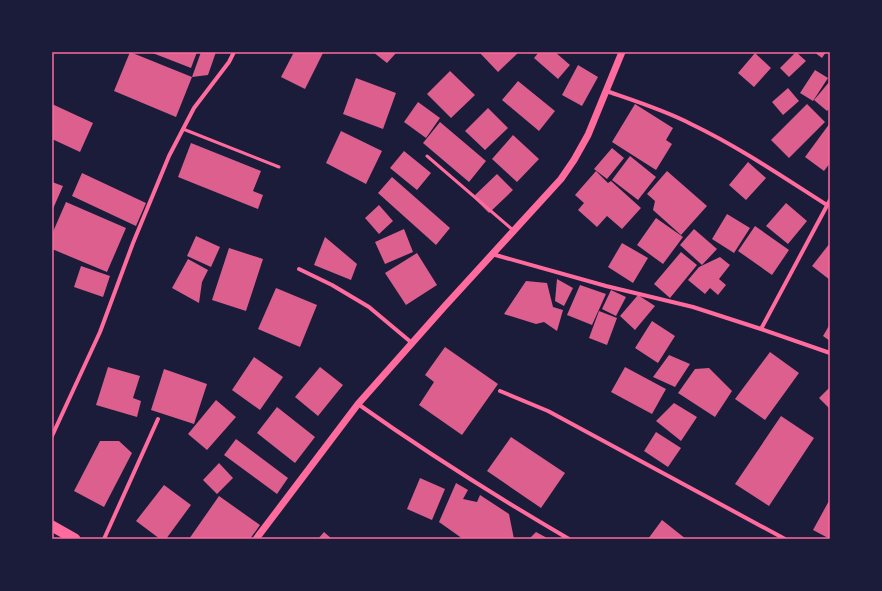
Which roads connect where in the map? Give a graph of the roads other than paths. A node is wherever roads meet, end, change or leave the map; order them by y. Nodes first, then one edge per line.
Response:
1 (234, 52) edge
2 (622, 52) edge
3 (606, 92) junction
4 (183, 129) junction
5 (427, 156) dead end
6 (279, 167) dead end
7 (830, 200) edge
8 (827, 205) junction
9 (514, 231) junction
10 (492, 254) junction
11 (299, 269) dead end
12 (761, 329) junction
13 (412, 343) junction
14 (830, 353) edge
15 (500, 391) dead end
16 (358, 404) junction
17 (158, 419) dead end
18 (52, 436) edge
19 (52, 526) edge
20 (75, 539) edge
21 (104, 539) edge
22 (256, 539) edge
23 (569, 539) edge
24 (785, 539) edge

1 - 4 street
2 - 3 street
3 - 8 street
3 - 9 street
4 - 6 lane
4 - 18 street
5 - 9 lane
7 - 8 street
8 - 12 street
9 - 10 street
10 - 12 street
10 - 13 street
11 - 13 street
12 - 14 street
13 - 16 street
15 - 24 street
16 - 22 street
16 - 23 street
17 - 21 street
19 - 20 highway

